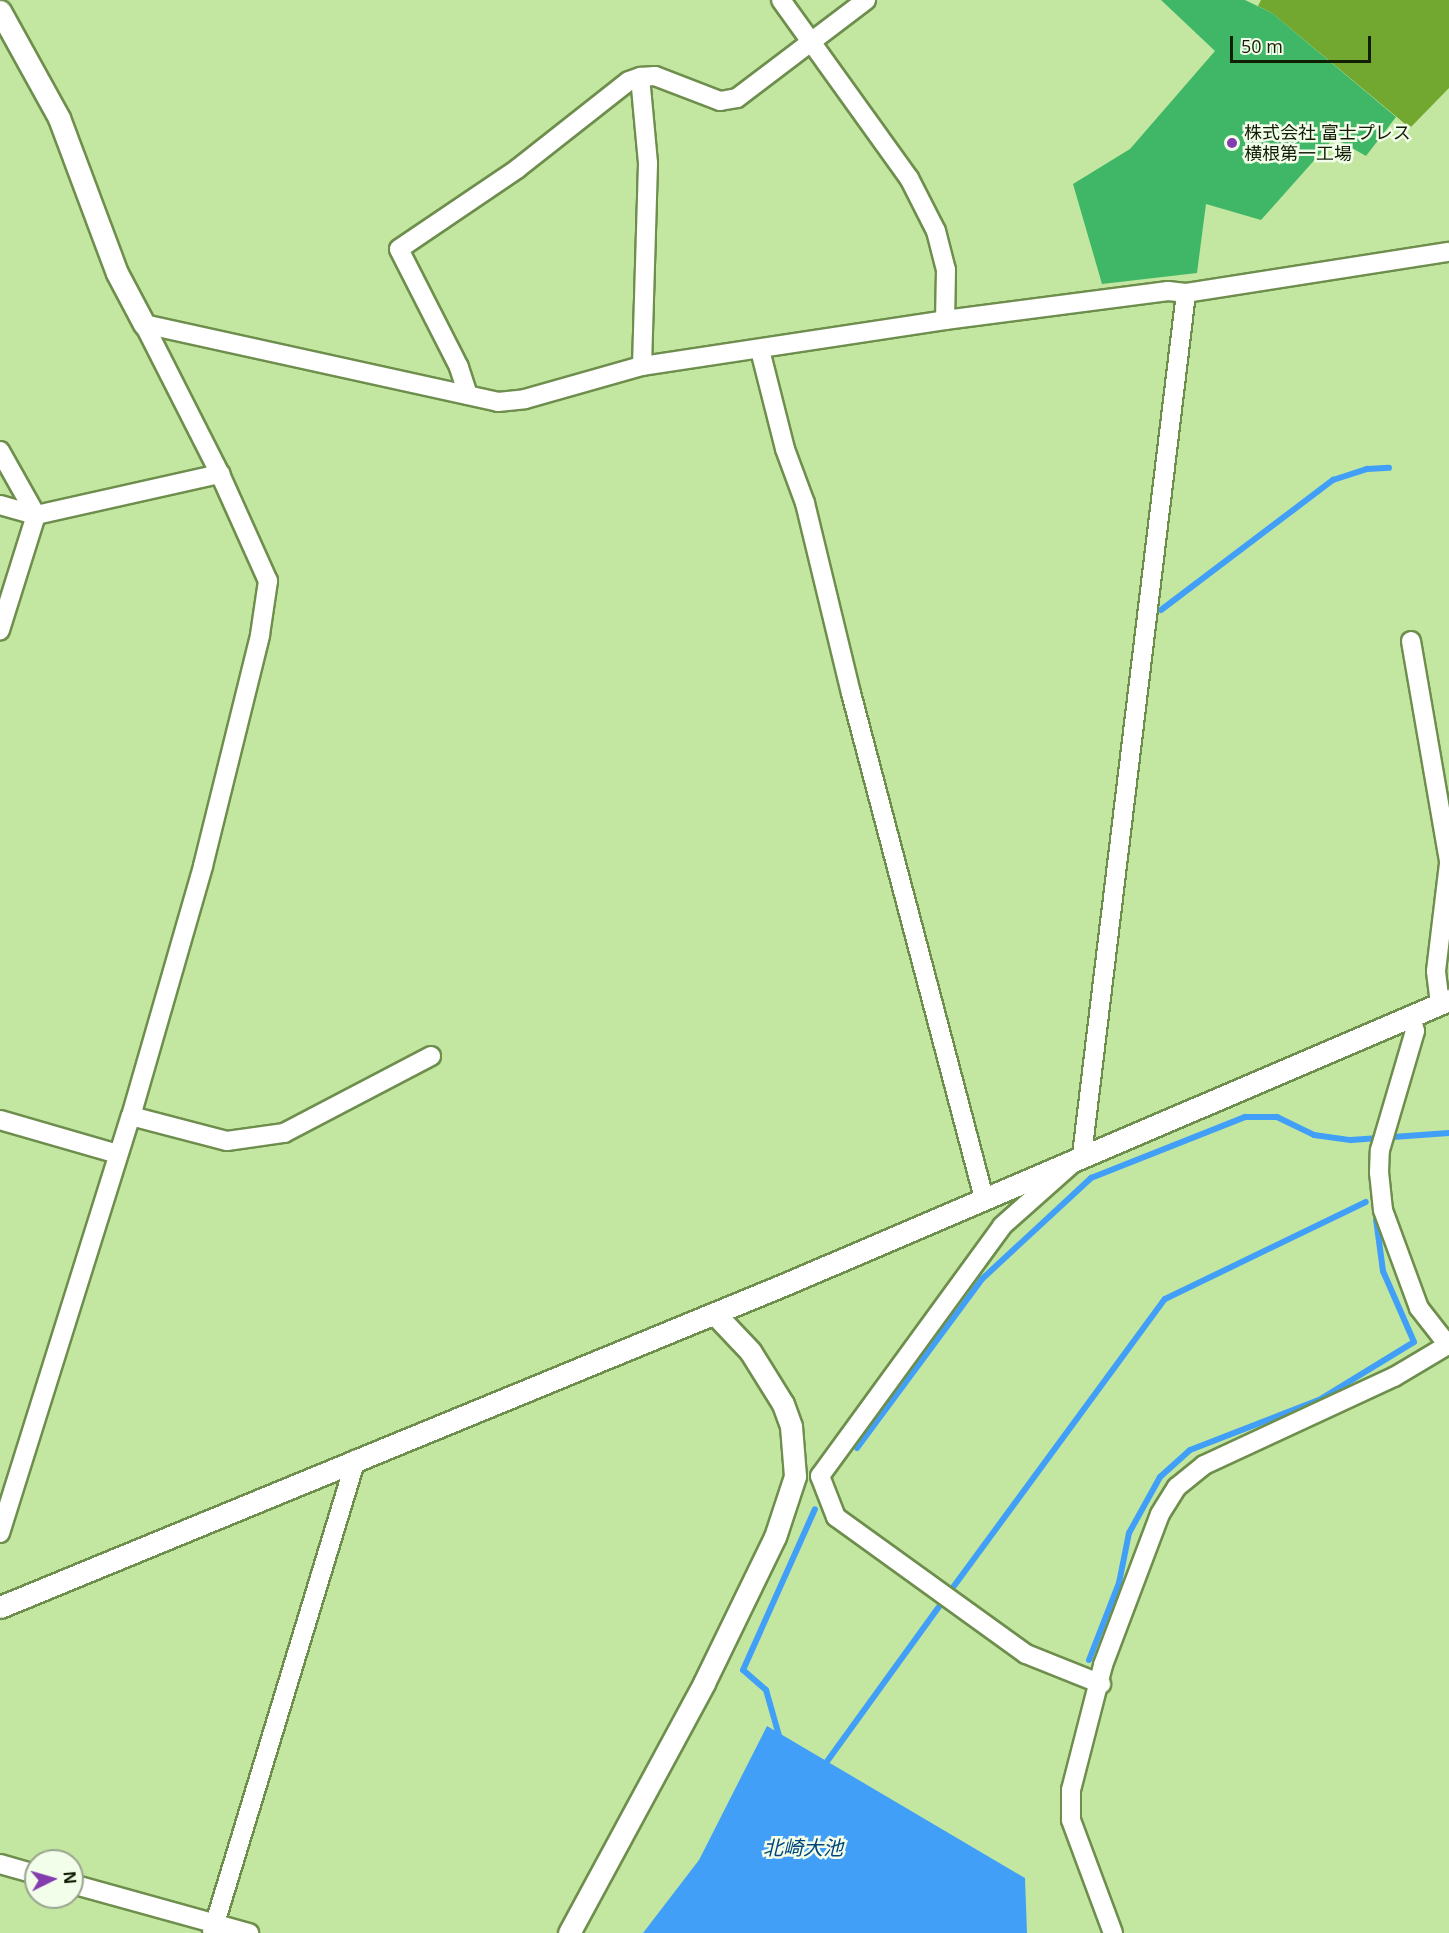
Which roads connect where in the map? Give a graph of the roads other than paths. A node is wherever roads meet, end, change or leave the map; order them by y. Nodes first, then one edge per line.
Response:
1 (781, 0) edge
2 (866, 0) edge
3 (0, 11) edge
4 (812, 43) junction
5 (640, 77) junction
6 (1449, 252) edge
7 (1186, 293) junction
8 (945, 320) junction
9 (144, 324) junction
10 (760, 350) junction
11 (642, 366) junction
12 (468, 395) junction
13 (0, 451) edge
14 (220, 474) junction
15 (0, 505) edge
16 (36, 515) junction
17 (0, 630) edge
18 (1411, 641) dead end
19 (1449, 863) edge
20 (1444, 1002) edge
21 (1412, 1016) junction
22 (431, 1056) dead end
23 (131, 1116) junction
24 (0, 1120) edge
25 (118, 1154) junction
26 (1082, 1155) junction
27 (984, 1197) junction
28 (714, 1313) junction
29 (356, 1459) junction
30 (795, 1476) junction
31 (820, 1476) junction
32 (0, 1533) edge
33 (0, 1607) edge
34 (1101, 1684) junction
35 (0, 1864) edge
36 (24, 1871) edge
37 (84, 1888) edge
38 (214, 1928) edge
39 (249, 1933) edge
40 (568, 1933) edge
41 (1113, 1933) edge

1 - 4 street
2 - 4 street
3 - 9 street
4 - 5 street
4 - 8 street
5 - 11 street
5 - 12 street
6 - 7 street
7 - 8 street
7 - 26 street
8 - 10 street
9 - 12 street
9 - 14 street
10 - 11 street
10 - 27 street
11 - 12 street
13 - 16 street
14 - 16 street
14 - 23 street
15 - 16 street
16 - 17 street
18 - 19 street
19 - 20 street
20 - 21 street
21 - 26 street
21 - 34 street
22 - 23 street
23 - 25 street
24 - 25 street
25 - 32 street
26 - 27 street
26 - 31 street
27 - 28 street
28 - 29 street
28 - 30 street
29 - 33 street
29 - 38 street
30 - 31 street
30 - 40 street
31 - 34 street
34 - 41 street
35 - 36 street
37 - 38 street
38 - 39 street

